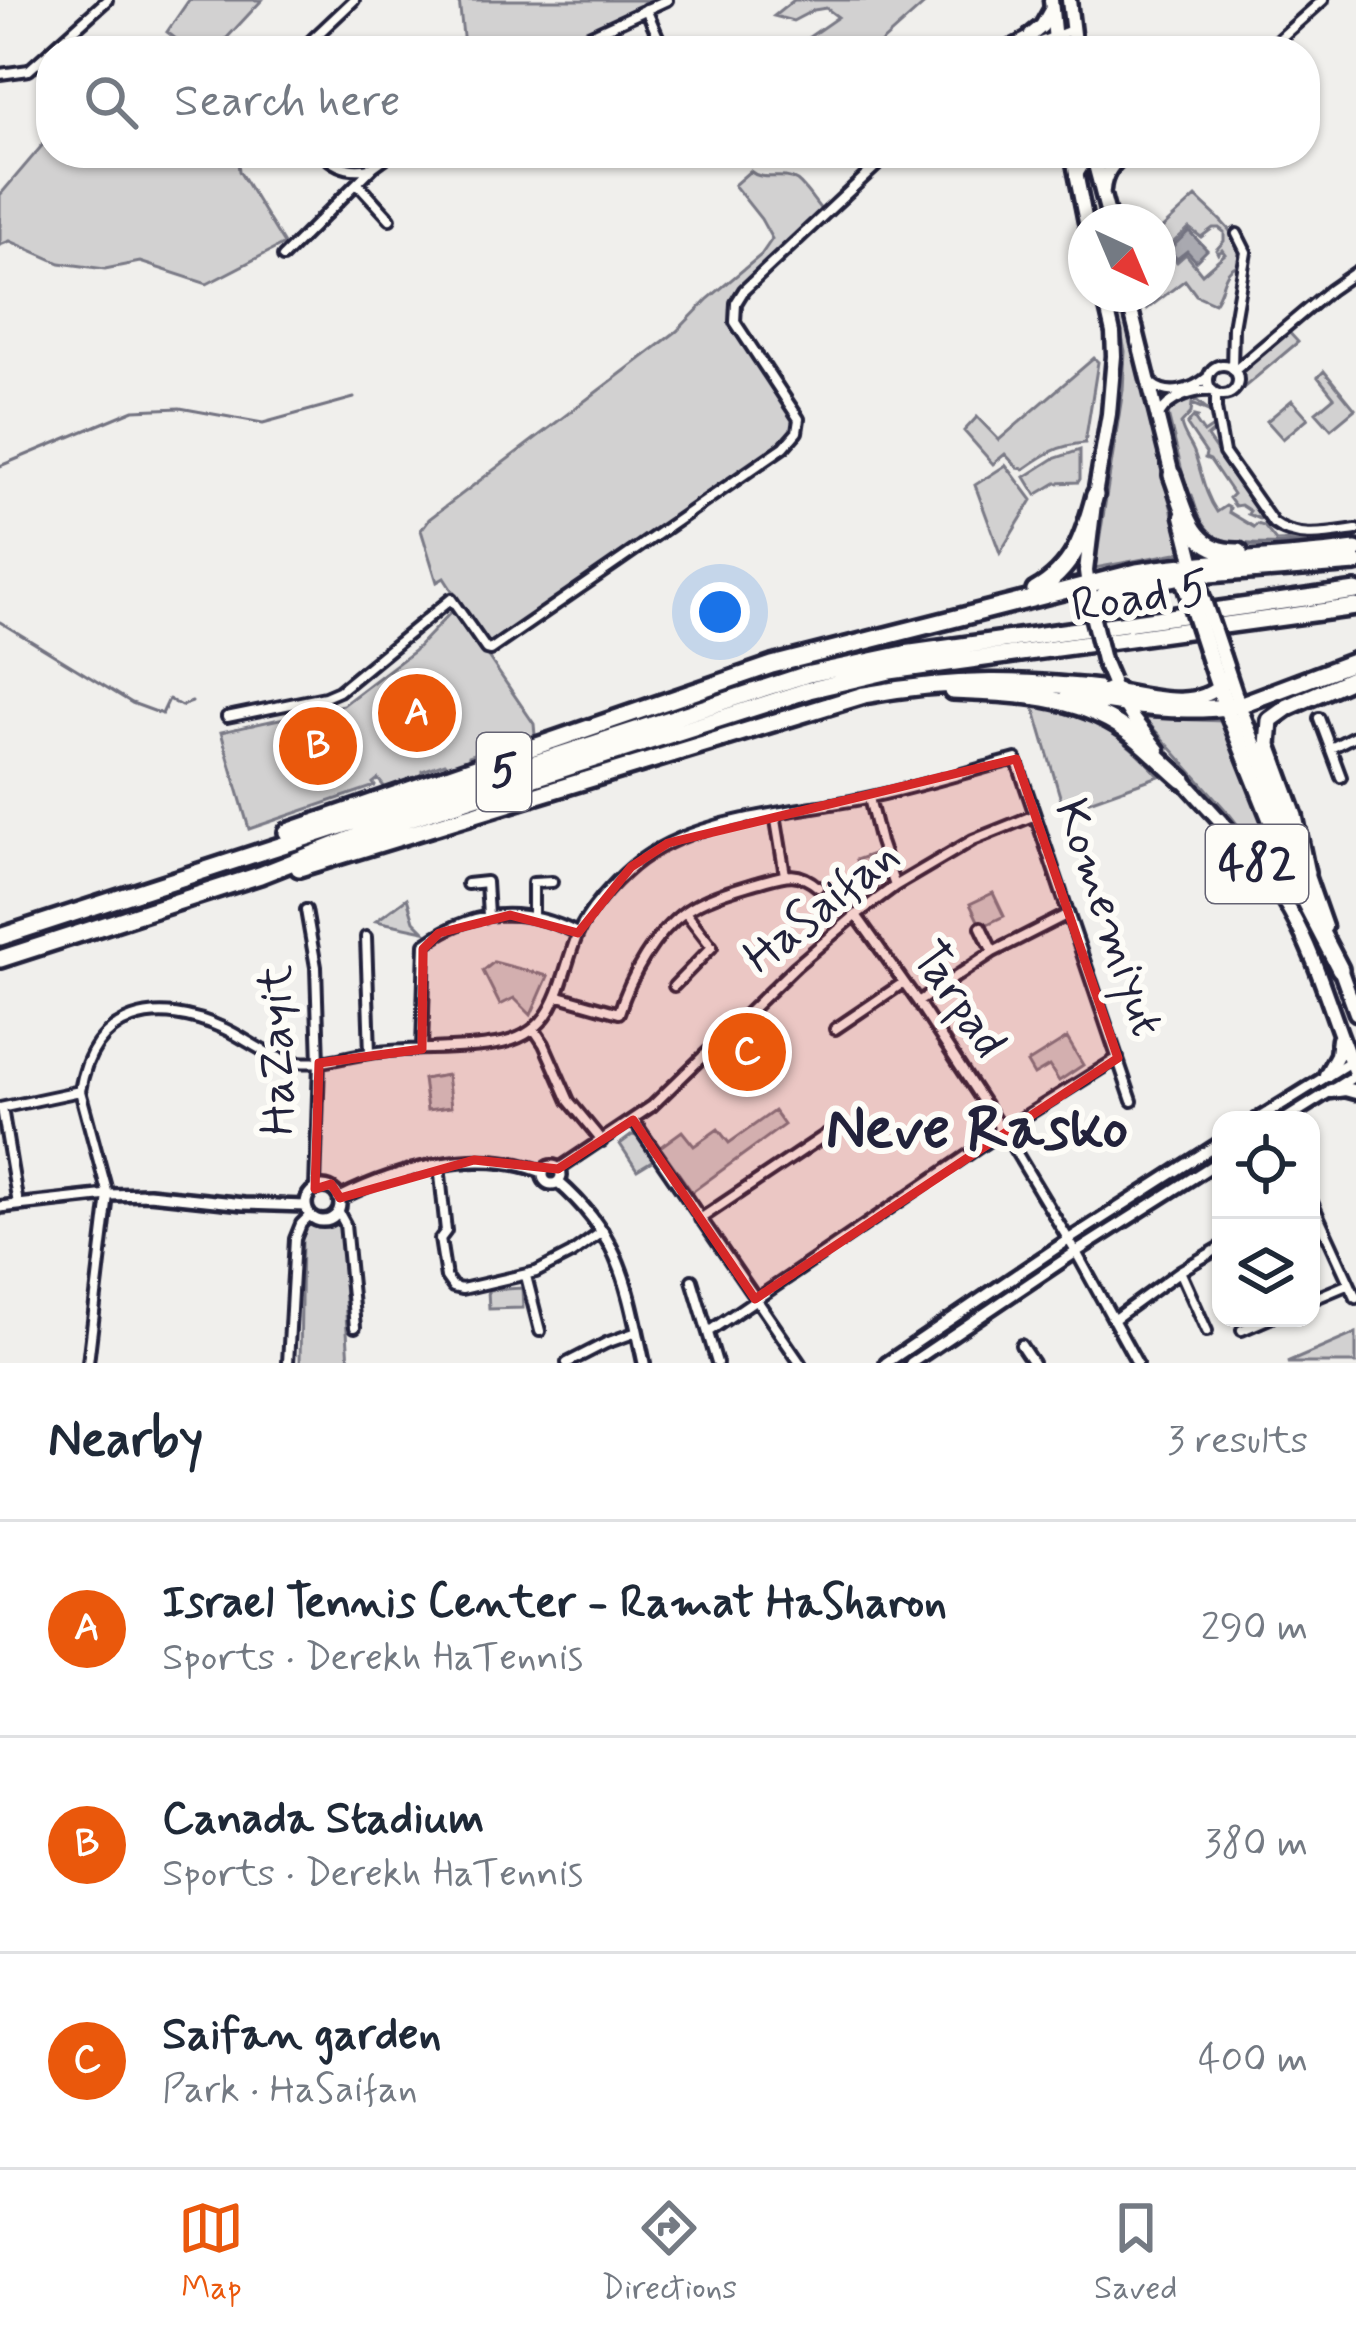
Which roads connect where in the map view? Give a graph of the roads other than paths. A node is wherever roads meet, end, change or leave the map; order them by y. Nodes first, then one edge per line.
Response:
1 (107, 0) edge
2 (353, 0) edge
3 (667, 0) edge
4 (1069, 0) edge
5 (1323, 0) edge
6 (1051, 4) edge
7 (646, 9) junction
8 (1072, 30) junction
9 (66, 36) edge
10 (316, 36) edge
11 (588, 36) edge
12 (658, 36) edge
13 (1046, 36) edge
14 (1048, 36) edge
15 (1059, 36) edge
16 (1073, 36) edge
17 (1283, 36) edge
18 (36, 63) edge
19 (0, 74) edge
20 (372, 168) edge
21 (874, 168) edge
22 (1075, 168) edge
23 (1082, 168) edge
24 (1095, 168) edge
25 (1111, 168) edge
26 (1077, 177) junction
27 (358, 185) junction
28 (1103, 197) junction
29 (1082, 204) edge
30 (1105, 204) edge
31 (390, 220) dead end
32 (1237, 234) dead end
33 (283, 257) dead end
34 (1356, 272) edge
35 (1108, 312) edge
36 (1131, 312) edge
37 (1232, 338) junction
38 (1220, 365) junction
39 (1233, 369) junction
40 (1147, 376) junction
41 (1209, 376) junction
42 (1215, 392) junction
43 (1195, 393) junction
44 (1228, 393) junction
45 (1216, 409) junction
46 (1218, 422) junction
47 (1160, 428) junction
48 (1172, 476) junction
49 (1095, 495) junction
50 (1356, 530) edge
51 (1356, 549) edge
52 (1356, 563) edge
53 (1191, 576) junction
54 (1087, 584) junction
55 (1356, 591) edge
56 (1016, 602) junction
57 (1356, 607) edge
58 (1090, 608) junction
59 (1356, 661) edge
60 (1220, 662) junction
61 (1356, 676) edge
62 (1220, 687) junction
63 (1118, 692) junction
64 (1018, 693) junction
65 (1232, 706) junction
66 (801, 712) junction
67 (227, 717) dead end
68 (1319, 718) dead end
69 (1356, 735) edge
70 (1331, 748) junction
71 (1341, 777) dead end
72 (1183, 780) junction
73 (869, 798) junction
74 (775, 814) junction
75 (1035, 815) junction
76 (1306, 873) junction
77 (260, 875) junction
78 (784, 875) junction
79 (552, 882) dead end
80 (467, 884) dead end
81 (895, 886) junction
82 (818, 887) dead end
83 (83, 910) junction
84 (306, 910) dead end
85 (685, 911) junction
86 (1069, 914) junction
87 (533, 915) junction
88 (856, 915) junction
89 (488, 916) junction
90 (981, 927) dead end
91 (578, 933) junction
92 (0, 937) edge
93 (366, 937) dead end
94 (993, 952) junction
95 (0, 958) edge
96 (1340, 968) junction
97 (904, 982) junction
98 (674, 986) dead end
99 (559, 996) junction
100 (918, 1002) junction
101 (1356, 1013) edge
102 (534, 1029) junction
103 (835, 1029) dead end
104 (1338, 1032) junction
105 (422, 1049) junction
106 (370, 1053) junction
107 (1118, 1058) junction
108 (320, 1064) junction
109 (1354, 1064) edge
110 (1326, 1075) junction
111 (1331, 1090) junction
112 (80, 1091) junction
113 (1356, 1092) edge
114 (1132, 1101) dead end
115 (1, 1108) edge
116 (1270, 1111) edge
117 (1298, 1111) edge
118 (634, 1120) junction
119 (1003, 1131) junction
120 (827, 1134) dead end
121 (602, 1141) junction
122 (1212, 1148) edge
123 (439, 1165) junction
124 (1212, 1166) edge
125 (558, 1176) junction
126 (315, 1189) junction
127 (108, 1195) junction
128 (340, 1198) junction
129 (18, 1204) junction
130 (0, 1207) edge
131 (308, 1211) junction
132 (338, 1213) junction
133 (700, 1219) junction
134 (1320, 1219) edge
135 (604, 1231) junction
136 (1068, 1240) junction
137 (1076, 1252) junction
138 (1212, 1252) edge
139 (1180, 1271) junction
140 (526, 1276) junction
141 (692, 1280) dead end
142 (1349, 1284) junction
143 (1320, 1296) edge
144 (1356, 1298) edge
145 (754, 1299) junction
146 (1113, 1320) junction
147 (1249, 1327) edge
148 (355, 1328) dead end
149 (1242, 1330) dead end
150 (540, 1331) dead end
151 (1207, 1331) dead end
152 (637, 1332) junction
153 (708, 1333) junction
154 (1022, 1345) dead end
155 (1133, 1362) edge
156 (88, 1363) edge
157 (288, 1363) edge
158 (566, 1363) edge
159 (644, 1363) edge
160 (717, 1363) edge
161 (800, 1363) edge
162 (886, 1363) edge
163 (911, 1363) edge
164 (1033, 1363) edge

1 - 9 street
2 - 10 street
3 - 7 street
4 - 8 main road
5 - 17 street
6 - 13 main road
6 - 14 main road
7 - 11 street
7 - 12 street
8 - 15 street
8 - 16 main road
18 - 19 street
20 - 27 street
21 - 67 street
22 - 26 main road
23 - 26 street
24 - 28 main road
25 - 28 main road
26 - 29 main road
27 - 31 street
27 - 33 street
28 - 30 main road
32 - 37 street
34 - 39 street
35 - 49 main road, 482
36 - 40 main road
37 - 38 street
37 - 39 street
38 - 39 street
38 - 41 street
39 - 44 street
40 - 41 street
40 - 47 main road
41 - 42 street
42 - 43 street
42 - 44 street
42 - 45 street
43 - 45 street
43 - 47 street
44 - 46 street
45 - 46 street
46 - 50 street
47 - 48 main road
48 - 51 highway
48 - 53 main road
49 - 54 main road, 482
49 - 56 highway
51 - 53 highway
52 - 53 highway
53 - 54 highway
53 - 58 highway
53 - 60 highway, bridge
54 - 56 highway
54 - 58 main road, 482
55 - 83 highway, 5
56 - 83 highway
57 - 77 highway, 5
58 - 63 main road, 482, bridge
59 - 65 highway
60 - 62 highway
60 - 65 main road, 482
61 - 76 highway
62 - 63 main road
62 - 65 highway
63 - 64 highway
63 - 65 highway
63 - 66 highway
63 - 72 main road, 482
64 - 66 highway
64 - 72 highway
65 - 76 main road, 482
65 - 96 highway
66 - 77 highway
68 - 70 street
69 - 70 street
70 - 71 street
72 - 104 main road, 482
73 - 74 street
73 - 75 street, Komemiyut
73 - 81 street
74 - 78 street
74 - 91 street
75 - 81 street, HaSaifan
75 - 86 street, Komemiyut
76 - 96 main road, 482
77 - 95 highway, 5
78 - 82 street
78 - 85 street
79 - 87 street
80 - 89 street
81 - 88 street, HaSaifan
83 - 92 highway, 5
84 - 108 street, HaZayit
85 - 98 street
85 - 99 street
86 - 94 street
86 - 107 street, Komemiyut
87 - 89 street
87 - 91 street
88 - 97 street, Tarpad
88 - 118 street, HaSaifan
89 - 105 street
90 - 94 street
91 - 99 street
93 - 106 street
94 - 100 street
96 - 101 main road, 482
97 - 100 street, Tarpad
97 - 103 street
99 - 102 street
100 - 119 street, Tarpad
102 - 105 street
102 - 121 street
104 - 109 main road, 482
104 - 110 main road
105 - 106 street
106 - 108 street
107 - 114 street, Komemiyut
107 - 119 street
108 - 112 street
108 - 126 street, HaZayit
109 - 110 street
109 - 111 street
110 - 116 street
111 - 113 main road
111 - 117 street
112 - 115 street
112 - 127 street
115 - 129 street
118 - 121 street, HaSaifan
118 - 133 street
119 - 136 street, Tarpad
119 - 145 street
120 - 133 street
121 - 125 street, HaSaifan
122 - 136 street
123 - 125 street
123 - 128 street
123 - 140 street
124 - 137 street
125 - 135 street
126 - 128 street
126 - 131 street
127 - 129 street
127 - 131 street
127 - 156 street
128 - 132 street
129 - 130 street
131 - 132 street
131 - 157 street
132 - 148 street
133 - 145 street
134 - 142 street
135 - 140 street
135 - 152 street
136 - 137 street, Tarpad
136 - 162 street
137 - 146 street, Tarpad
137 - 163 street
138 - 139 street
139 - 146 street
139 - 151 street
140 - 150 street
141 - 153 street
142 - 143 street
142 - 144 street
145 - 153 street
145 - 161 street
146 - 155 street, Tarpad
147 - 149 street
152 - 158 street
152 - 159 street
153 - 160 street
154 - 164 street

